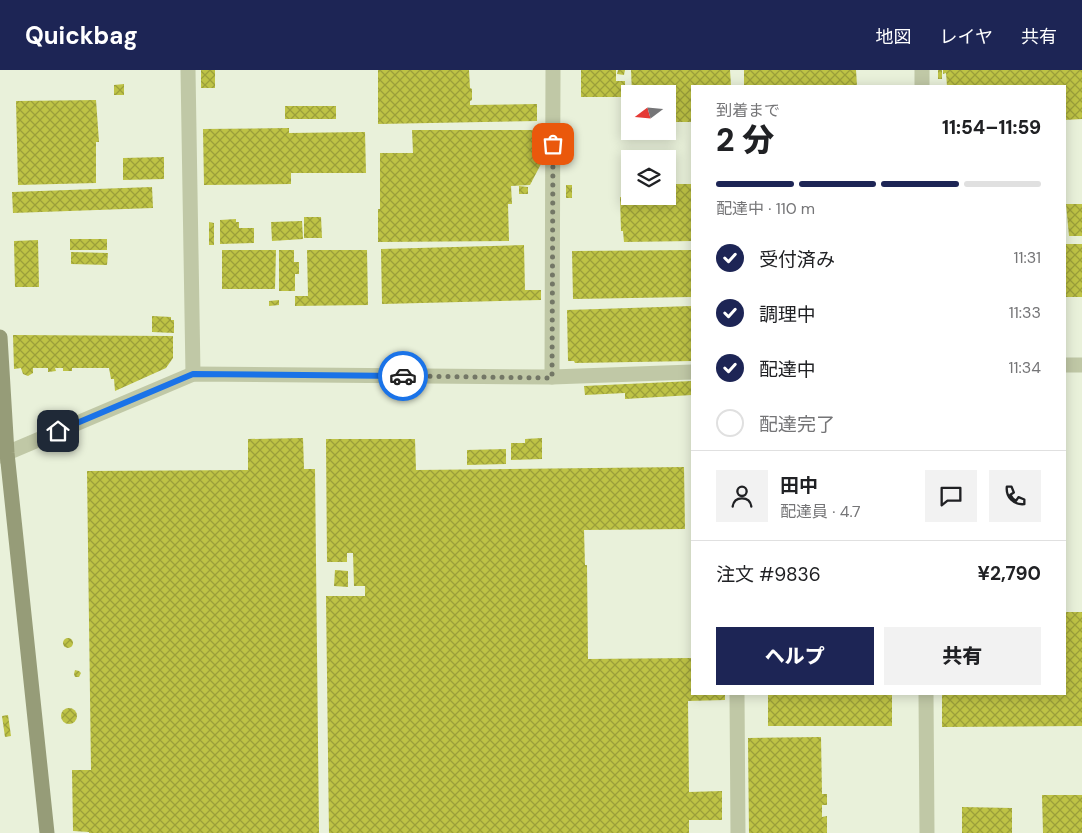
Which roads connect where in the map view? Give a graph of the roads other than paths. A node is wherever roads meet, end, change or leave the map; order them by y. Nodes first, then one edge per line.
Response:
1 (188, 70) edge
2 (553, 70) edge
3 (922, 70) edge
4 (922, 85) edge
5 (0, 337) edge
6 (1066, 365) edge
7 (1082, 365) edge
8 (691, 372) edge
9 (193, 374) junction
10 (552, 378) junction
11 (4, 455) edge
12 (737, 695) edge
13 (926, 695) edge
14 (47, 833) edge
15 (738, 833) edge
16 (927, 833) edge

1 - 9 street
2 - 10 street
3 - 4 street
5 - 11 street
6 - 7 street
8 - 10 street
9 - 10 street
9 - 11 street
11 - 14 street
12 - 15 street
13 - 16 street

